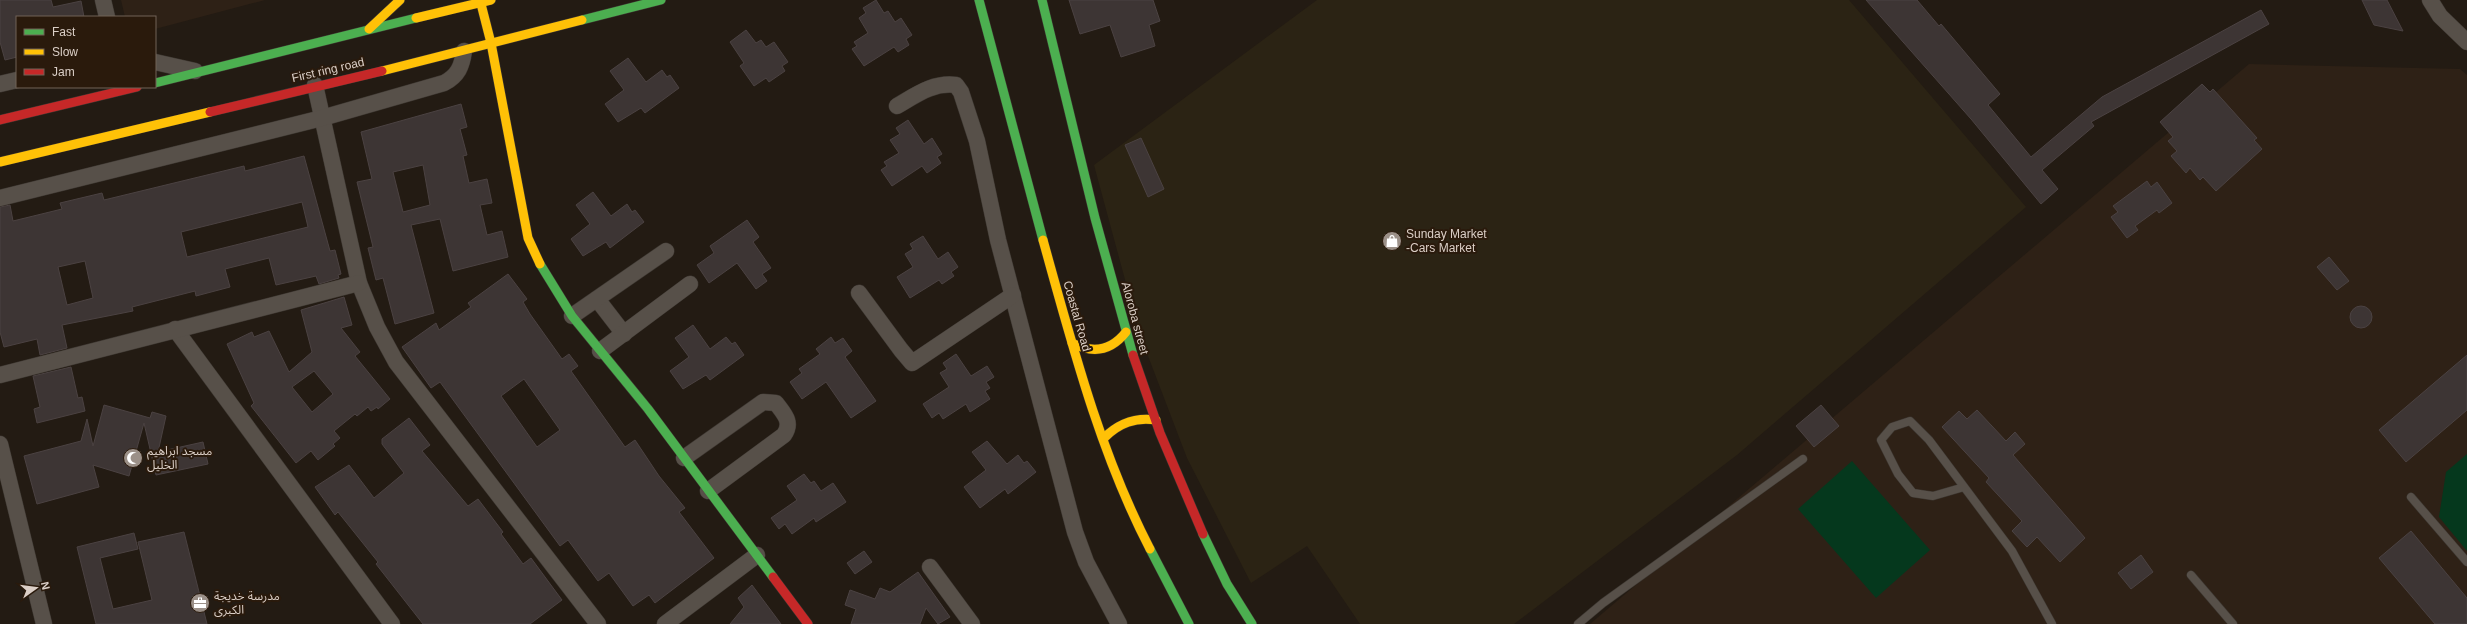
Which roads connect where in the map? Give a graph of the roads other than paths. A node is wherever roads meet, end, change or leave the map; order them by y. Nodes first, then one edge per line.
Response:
1 (103, 0) edge
2 (400, 0) edge
3 (491, 0) edge
4 (661, 0) edge
5 (1042, 0) edge
6 (2430, 0) edge
7 (481, 1) edge
8 (979, 3) edge
9 (107, 16) edge
10 (367, 31) junction
11 (2465, 37) edge
12 (491, 43) junction
13 (464, 51) junction
14 (156, 62) edge
15 (198, 72) junction
16 (156, 83) edge
17 (315, 85) junction
18 (133, 88) edge
19 (897, 106) dead end
20 (322, 118) junction
21 (0, 120) edge
22 (0, 162) edge
23 (0, 198) edge
24 (666, 251) dead end
25 (359, 283) junction
26 (690, 284) dead end
27 (859, 293) dead end
28 (1013, 295) junction
29 (597, 299) junction
30 (572, 316) junction
31 (175, 329) junction
32 (1126, 332) junction
33 (624, 334) junction
34 (1072, 343) junction
35 (600, 351) junction
36 (0, 375) edge
37 (1156, 420) junction
38 (1104, 438) junction
39 (0, 444) edge
40 (684, 458) junction
41 (1803, 459) dead end
42 (1964, 487) junction
43 (708, 491) junction
44 (2411, 498) dead end
45 (757, 555) junction
46 (2467, 562) edge
47 (930, 567) dead end
48 (2190, 575) dead end
49 (44, 624) edge
50 (392, 624) edge
51 (598, 624) edge
52 (665, 624) edge
53 (808, 624) edge
54 (972, 624) edge
55 (1119, 624) edge
56 (1189, 624) edge
57 (1252, 624) edge
58 (1578, 624) edge
59 (2052, 624) edge
60 (2233, 624) edge

1 - 9 street
2 - 10 main road
3 - 7 main road
4 - 12 main road, First ring road
5 - 32 main road, Aloroba street
6 - 11 street
7 - 10 main road
7 - 12 main road
8 - 34 main road, Coastal Road
10 - 15 main road
12 - 13 main road, First ring road
12 - 30 main road
13 - 17 main road, First ring road
13 - 20 street
14 - 15 street
15 - 16 main road
17 - 20 street
17 - 22 main road, First ring road
18 - 21 main road
19 - 28 street
20 - 23 street
20 - 25 street
24 - 29 street
25 - 31 street
25 - 51 street
26 - 33 street
27 - 28 street
28 - 55 street
29 - 30 street
29 - 33 street
30 - 35 main road
31 - 36 street
31 - 50 street
32 - 34 main road
32 - 37 main road, Aloroba street
33 - 35 street
34 - 38 main road, Coastal Road
35 - 40 main road
37 - 38 main road
37 - 57 main road, Aloroba street
38 - 56 main road, Coastal Road
39 - 49 street
40 - 43 main road
40 - 43 street
41 - 58 lane
42 - 42 lane
42 - 59 lane
43 - 45 main road
44 - 46 lane
45 - 52 street
45 - 53 main road
47 - 54 street
48 - 60 lane

